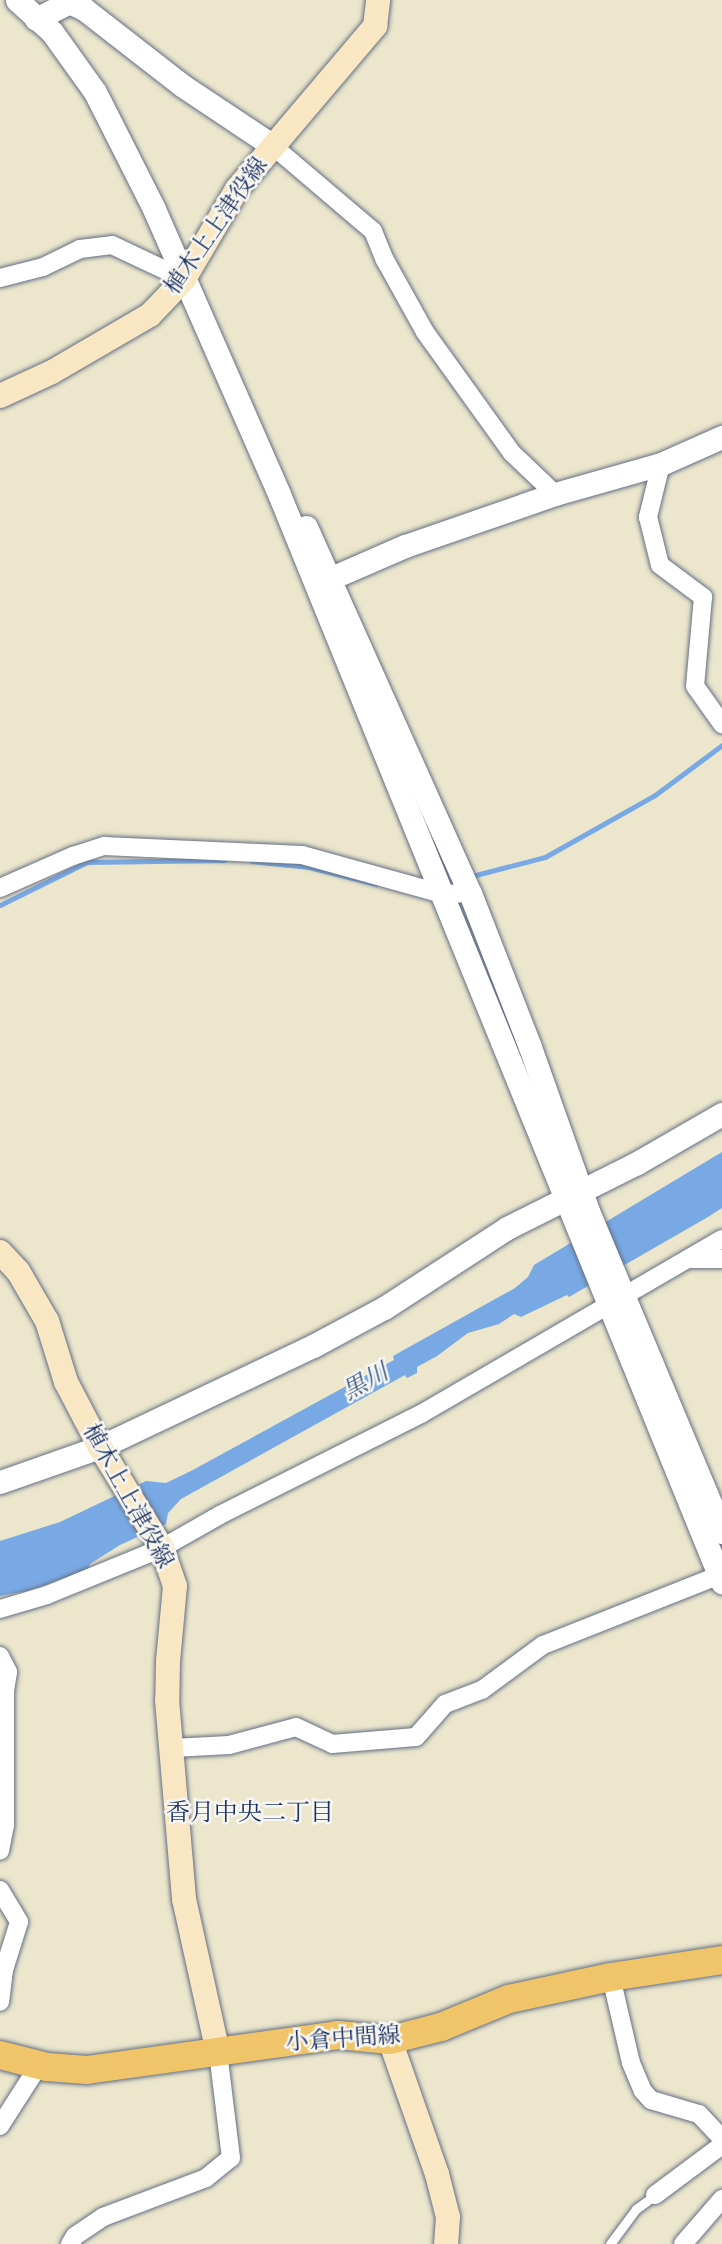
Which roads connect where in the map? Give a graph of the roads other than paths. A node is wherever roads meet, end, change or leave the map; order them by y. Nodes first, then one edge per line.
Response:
1 (17, 0) edge
2 (378, 0) edge
3 (40, 10) edge
4 (273, 146) junction
5 (187, 274) junction
6 (0, 278) edge
7 (0, 397) edge
8 (722, 438) edge
9 (661, 464) junction
10 (555, 494) junction
11 (330, 579) junction
12 (722, 724) edge
13 (0, 888) edge
14 (470, 893) junction
15 (443, 894) junction
16 (722, 1114) edge
17 (577, 1204) junction
18 (722, 1239) edge
19 (0, 1252) edge
20 (690, 1259) junction
21 (722, 1259) edge
22 (616, 1299) junction
23 (106, 1457) junction
24 (0, 1482) edge
25 (722, 1532) edge
26 (158, 1543) junction
27 (721, 1577) edge
28 (0, 1609) edge
29 (0, 1656) edge
30 (173, 1748) junction
31 (3, 1826) edge
32 (0, 1851) edge
33 (0, 1890) edge
34 (722, 1960) edge
35 (611, 1977) junction
36 (0, 2002) edge
37 (390, 2040) junction
38 (218, 2052) junction
39 (0, 2055) edge
40 (39, 2065) junction
41 (0, 2126) edge
42 (722, 2139) edge
43 (722, 2145) edge
44 (655, 2194) joint
45 (722, 2199) edge
46 (70, 2244) edge
47 (446, 2244) edge
48 (610, 2244) edge
49 (682, 2244) edge

1 - 3 street
2 - 4 main road, 植木上上津役線
3 - 4 street
3 - 5 street
4 - 5 main road, 植木上上津役線
4 - 10 street
5 - 6 street
5 - 7 main road, 植木上上津役線
5 - 11 street
5 - 15 street
8 - 9 street
9 - 10 street
9 - 12 street
10 - 11 street
11 - 14 street
13 - 15 street
14 - 15 street
14 - 17 street
15 - 17 street
16 - 17 street
17 - 22 street
17 - 23 street
18 - 20 street
19 - 23 main road, 植木上上津役線
20 - 21 street
20 - 22 street
22 - 25 street
22 - 26 street
22 - 27 street
23 - 24 street
23 - 26 main road, 植木上上津役線
26 - 28 street
26 - 30 main road, 植木上上津役線
27 - 30 street
29 - 31 street
30 - 38 main road, 植木上上津役線
31 - 32 street
33 - 36 street
34 - 35 main road, 小倉中間線
35 - 37 main road, 小倉中間線
35 - 42 street
37 - 38 main road, 小倉中間線
37 - 47 main road
38 - 40 main road, 小倉中間線
38 - 46 street
39 - 40 main road, 小倉中間線
40 - 41 street
43 - 44 street
44 - 48 lane
45 - 49 street

